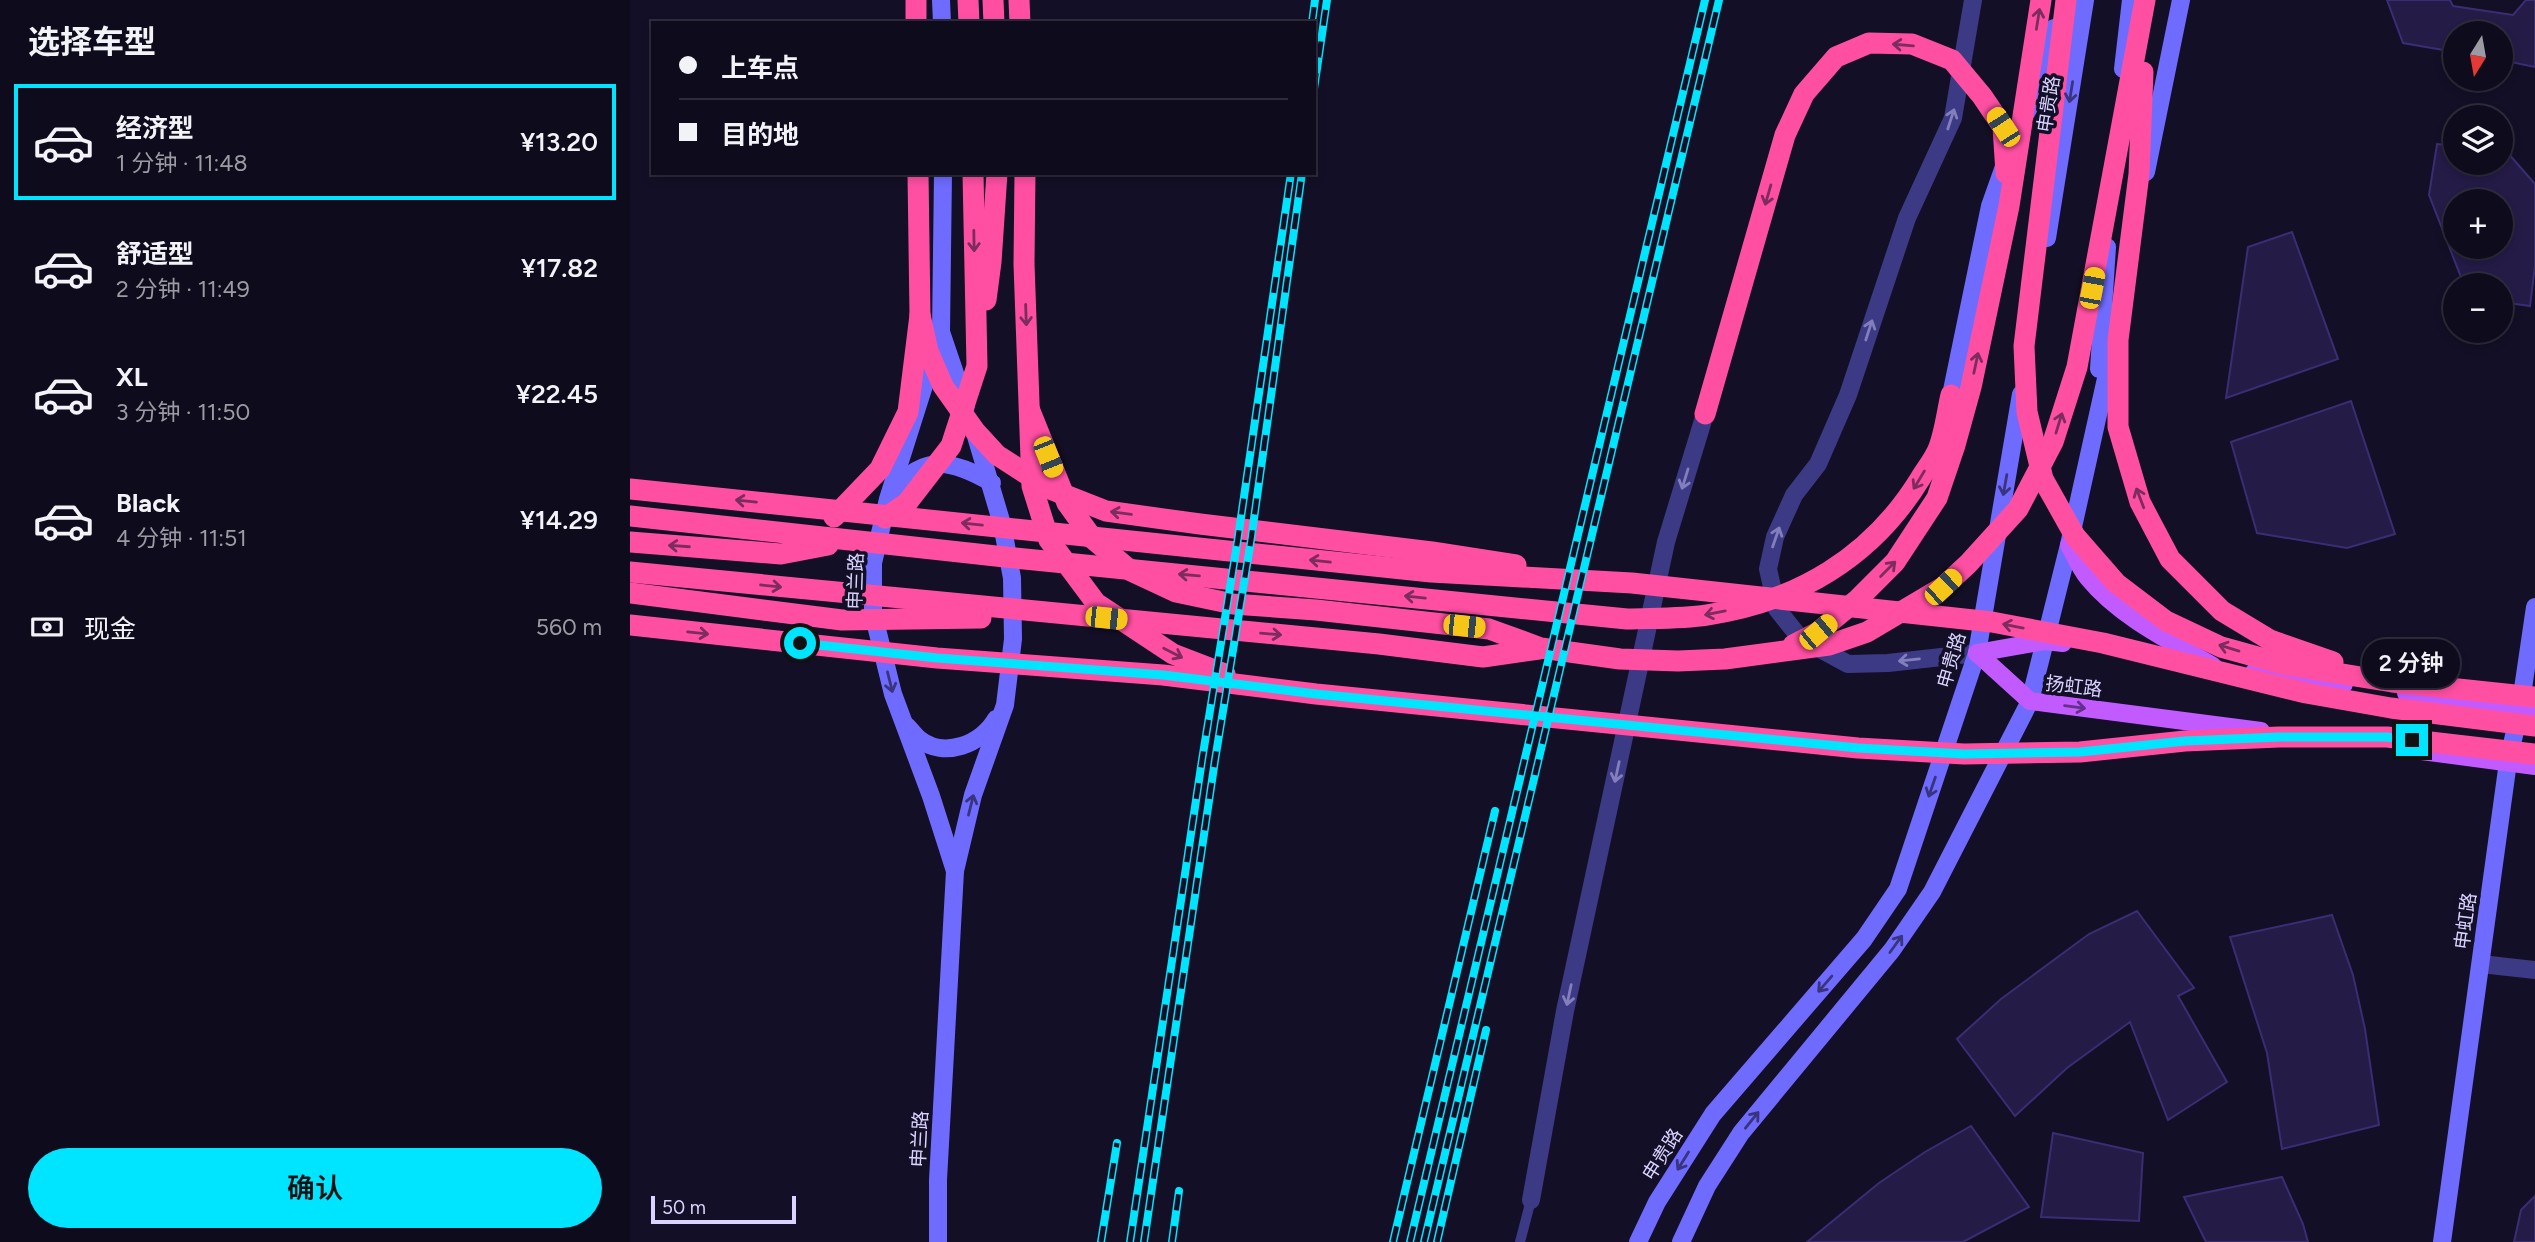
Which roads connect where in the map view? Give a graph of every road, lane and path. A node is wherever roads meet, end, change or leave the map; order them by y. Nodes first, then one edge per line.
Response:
1 (916, 0) edge
2 (941, 0) edge
3 (968, 0) edge
4 (993, 0) edge
5 (1019, 0) edge
6 (1973, 0) edge
7 (2041, 0) edge
8 (2059, 0) edge
9 (2131, 0) edge
10 (2145, 0) edge
11 (2180, 0) edge
12 (2079, 1) edge
13 (916, 21) edge
14 (942, 21) edge
15 (969, 21) edge
16 (994, 21) edge
17 (1020, 21) edge
18 (2043, 83) junction
19 (918, 175) edge
20 (943, 175) edge
21 (972, 175) edge
22 (997, 175) edge
23 (1006, 175) edge
24 (1025, 175) edge
25 (2009, 206) junction
26 (1024, 264) junction
27 (920, 314) junction
28 (941, 332) junction
29 (977, 366) junction
30 (1951, 395) joint
31 (2098, 404) junction
32 (1030, 411) junction
33 (1705, 414) joint
34 (992, 483) junction
35 (630, 489) edge
36 (888, 499) junction
37 (630, 516) edge
38 (630, 542) edge
39 (2069, 545) junction
40 (632, 579) edge
41 (1632, 583) junction
42 (2535, 607) edge
43 (630, 625) edge
44 (2045, 641) junction
45 (1541, 648) junction
46 (1977, 653) junction
47 (1775, 654) junction
48 (2213, 666) junction
49 (2392, 682) junction
50 (1316, 694) junction
51 (2030, 701) junction
52 (1005, 705) junction
53 (2530, 706) edge
54 (903, 720) junction
55 (2535, 726) edge
56 (2535, 754) edge
57 (2508, 762) junction
58 (2535, 766) edge
59 (955, 871) junction
60 (2480, 964) junction
61 (2535, 971) edge
62 (1531, 1200) joint
63 (938, 1242) edge
64 (1520, 1242) edge
65 (1638, 1242) edge
66 (1681, 1242) edge
67 (2442, 1242) edge

1 - 13 highway
2 - 14 main road
3 - 15 highway
4 - 16 highway
5 - 17 highway
46 -> 6 street
25 -> 7 highway
8 - 18 main road
9 - 31 main road
47 -> 10 highway
49 -> 10 highway
11 - 31 main road
12 - 18 main road
12 -> 46 main road, 申贵路
49 -> 12 highway
18 - 30 main road
19 - 27 highway
20 - 28 main road, 申兰路
21 -> 29 highway
22 - 29 highway
23 - 26 highway
24 - 26 highway
25 -> 33 highway
47 -> 25 highway
26 -> 32 highway
27 - 40 highway
41 -> 27 highway
28 - 34 main road, 申兰路
28 - 36 main road, 申兰路
29 -> 38 highway
30 -> 37 highway
31 - 39 main road
32 - 45 highway
32 -> 50 highway
33 -> 62 street
34 - 36 main road
34 - 52 main road, 申兰路
41 -> 35 highway
36 -> 54 main road, 申兰路
39 - 44 main road
39 - 48 main road
40 -> 45 highway
55 -> 41 highway
42 - 53 main road, 申虹路
43 -> 50 highway
44 - 46 main road, 扬虹路
44 - 48 main road, 扬虹路
44 - 51 main road
45 - 47 highway
46 - 51 main road, 扬虹路
46 -> 65 main road, 申贵路
48 - 53 main road, 扬虹路
49 - 53 highway
50 - 56 highway
51 -> 57 main road, 扬虹路
66 -> 51 main road
52 - 54 main road
59 -> 52 main road, 申兰路
53 - 57 main road, 申虹路
54 - 59 main road, 申兰路
57 - 58 main road, 扬虹路
57 - 60 main road, 申虹路
59 - 63 main road, 申兰路
60 - 61 street
60 - 67 main road, 申虹路
62 - 64 lane

